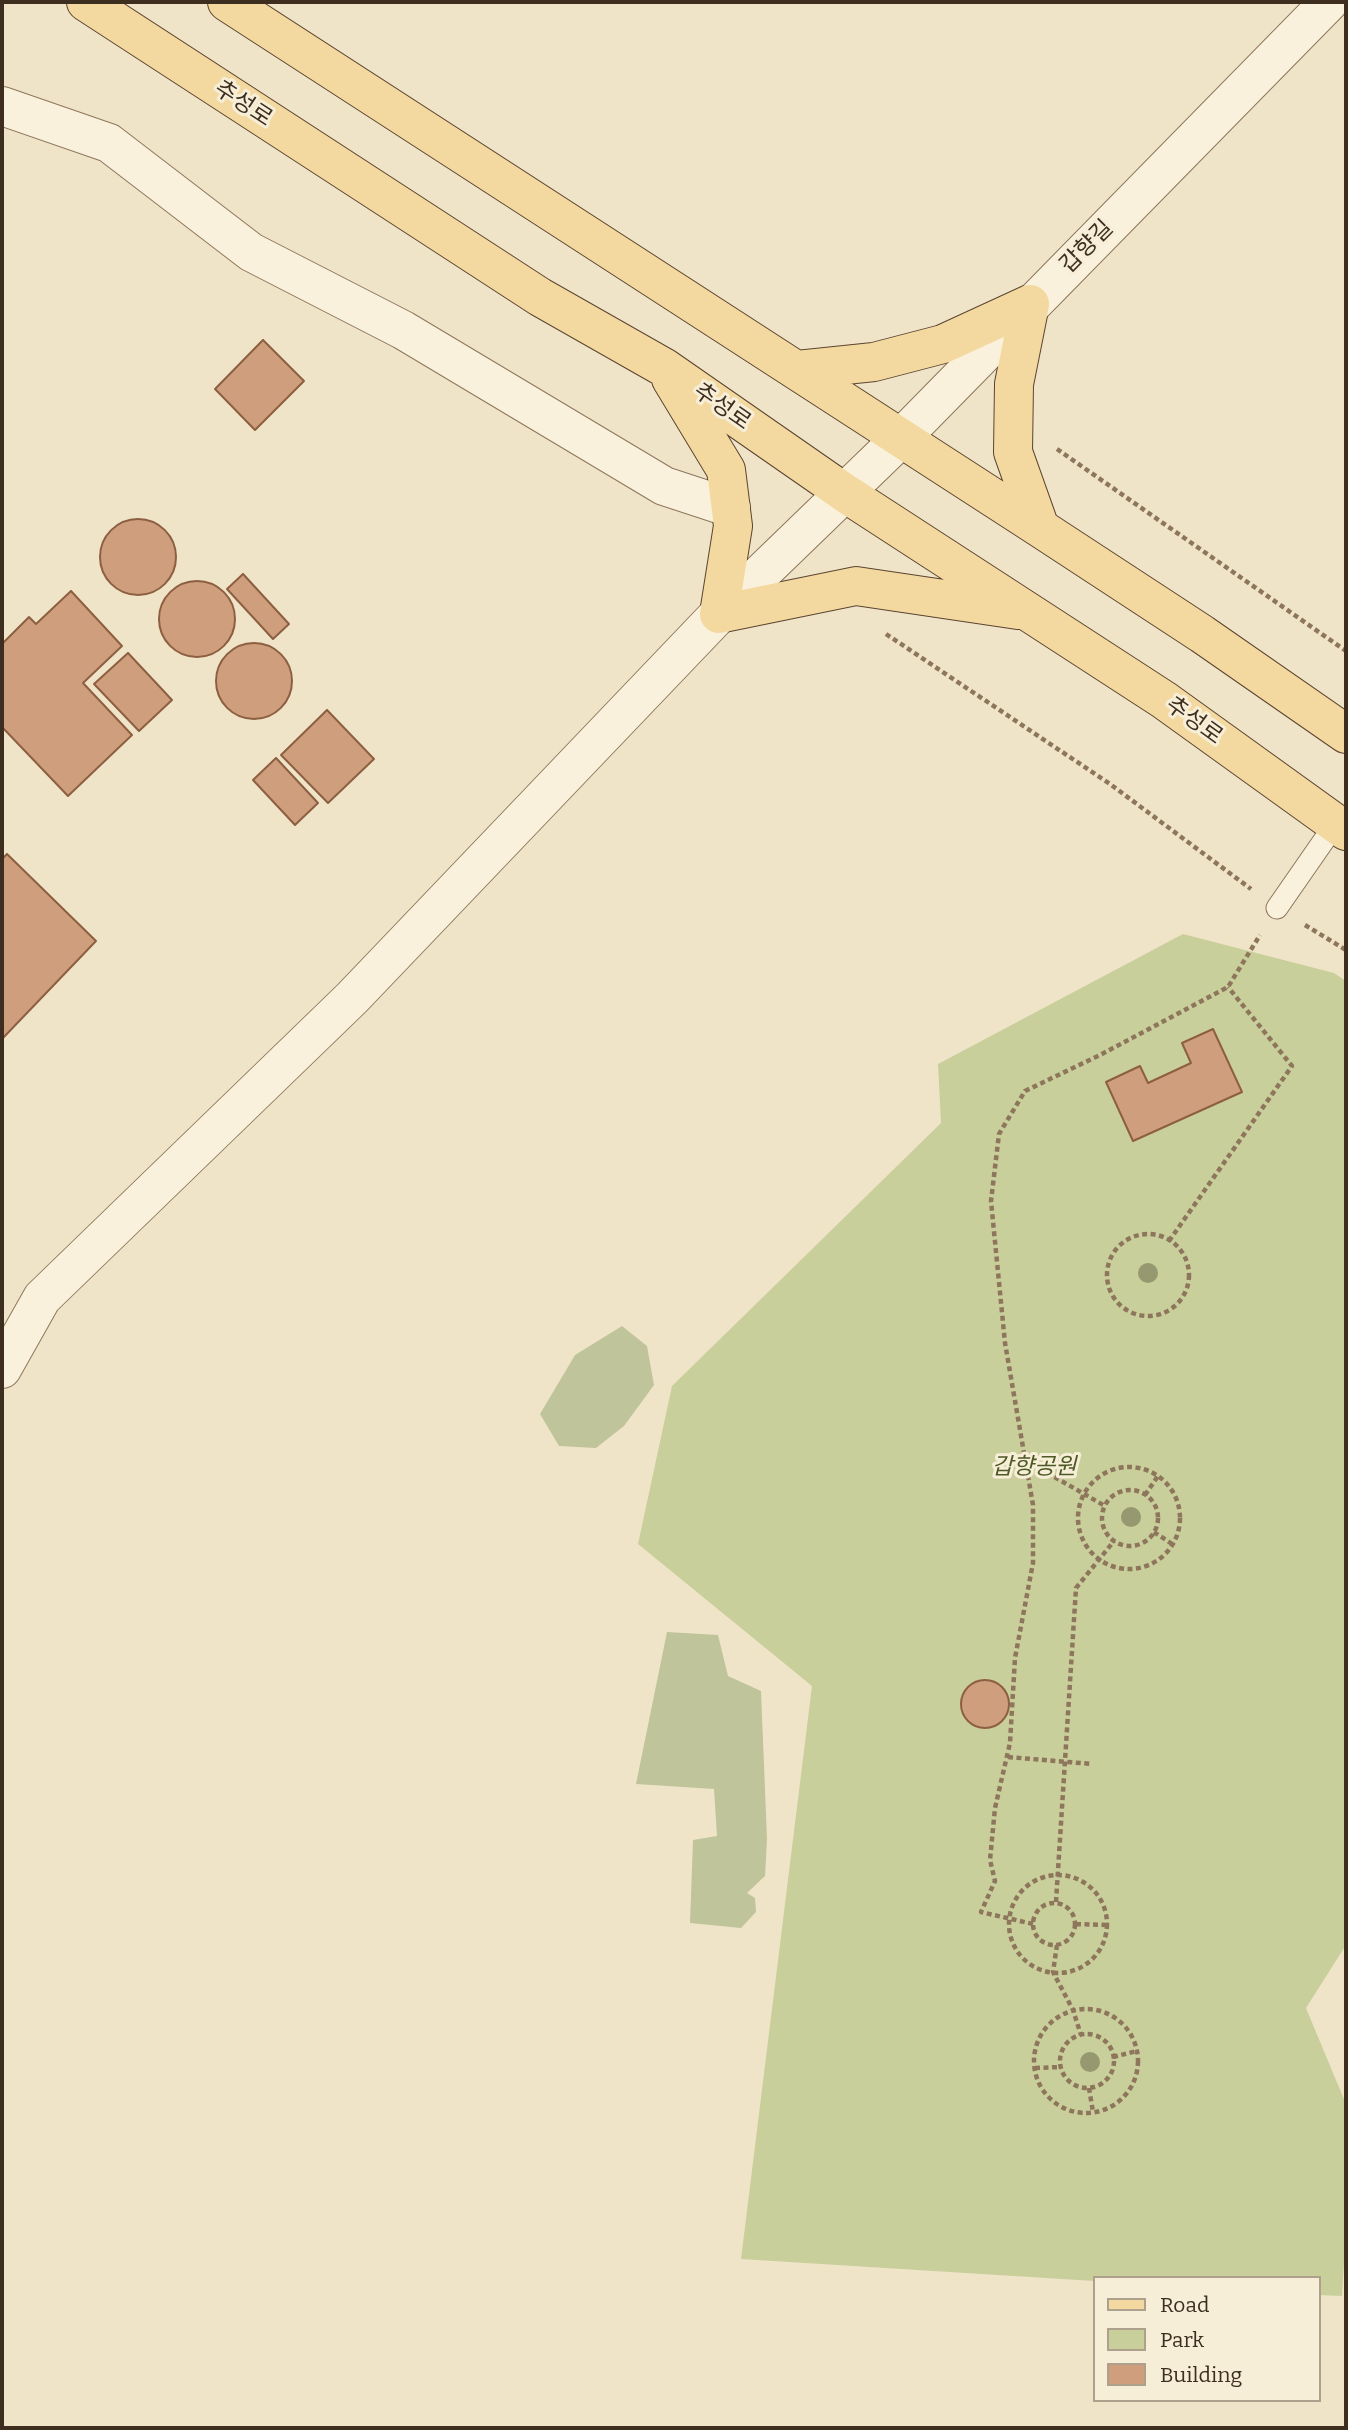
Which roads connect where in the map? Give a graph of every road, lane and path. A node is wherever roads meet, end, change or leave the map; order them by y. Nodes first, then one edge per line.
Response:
1 (86, 2) edge
2 (227, 2) edge
3 (1329, 2) edge
4 (2, 106) edge
5 (1030, 304) junction
6 (665, 368) junction
7 (797, 370) junction
8 (1013, 418) junction
9 (901, 438) junction
10 (845, 493) junction
11 (731, 508) junction
12 (1040, 528) junction
13 (856, 586) junction
14 (1030, 612) junction
15 (719, 614) junction
16 (1346, 651) edge
17 (1346, 734) edge
18 (1341, 827) edge
19 (1277, 908) junction
20 (1346, 950) edge
21 (1228, 987) junction
22 (1169, 1241) junction
23 (2, 1369) edge
24 (1026, 1460) junction
25 (1158, 1476) junction
26 (1085, 1493) junction
27 (1145, 1495) junction
28 (1105, 1506) junction
29 (1154, 1532) junction
30 (1114, 1541) junction
31 (1172, 1544) junction
32 (1100, 1559) junction
33 (1008, 1757) junction
34 (1065, 1762) junction
35 (1092, 1764) dead end
36 (1059, 1875) junction
37 (1056, 1902) junction
38 (1009, 1919) junction
39 (1033, 1924) junction
40 (1076, 1924) junction
41 (1106, 1925) junction
42 (1057, 1945) junction
43 (1053, 1972) junction
44 (1073, 2010) junction
45 (1081, 2035) junction
46 (1137, 2051) junction
47 (1113, 2057) junction
48 (1061, 2067) junction
49 (1035, 2068) junction
50 (1088, 2088) junction
51 (1093, 2112) junction

1 - 6 main road, 추성로
2 - 7 main road
3 - 5 street, 갑향길
4 - 11 street
5 - 7 main road
5 - 8 main road
5 - 9 street, 갑향길
6 - 10 main road, 추성로
6 - 11 main road
7 - 9 main road
8 - 12 main road
8 - 16 path
9 - 10 street, 갑향길
9 - 12 main road
10 - 14 main road, 추성로
10 - 15 street, 갑향길
11 - 15 main road
12 - 17 main road
13 - 14 main road
13 - 15 main road
13 - 19 path
14 - 18 main road, 추성로
15 - 23 street, 갑향길
18 - 19 lane
19 - 20 path
19 - 21 path
21 - 22 path
21 - 24 path
22 - 22 path
24 - 26 path
24 - 33 path
25 - 26 path
25 - 27 path
25 - 31 path
26 - 28 path
26 - 32 path
27 - 28 path
27 - 29 path
28 - 30 path
29 - 30 path
29 - 31 path
30 - 32 path
31 - 32 path
32 - 34 path
33 - 34 path
33 - 38 path
34 - 35 path
34 - 36 path
36 - 37 path
36 - 38 path
36 - 41 path
37 - 39 path
37 - 40 path
38 - 39 path
38 - 43 path
39 - 42 path
40 - 41 path
40 - 42 path
41 - 43 path
42 - 43 path
43 - 44 path
44 - 45 path
44 - 46 path
44 - 49 path
45 - 47 path
45 - 48 path
46 - 47 path
46 - 51 path
47 - 50 path
48 - 49 path
48 - 50 path
49 - 51 path
50 - 51 path

